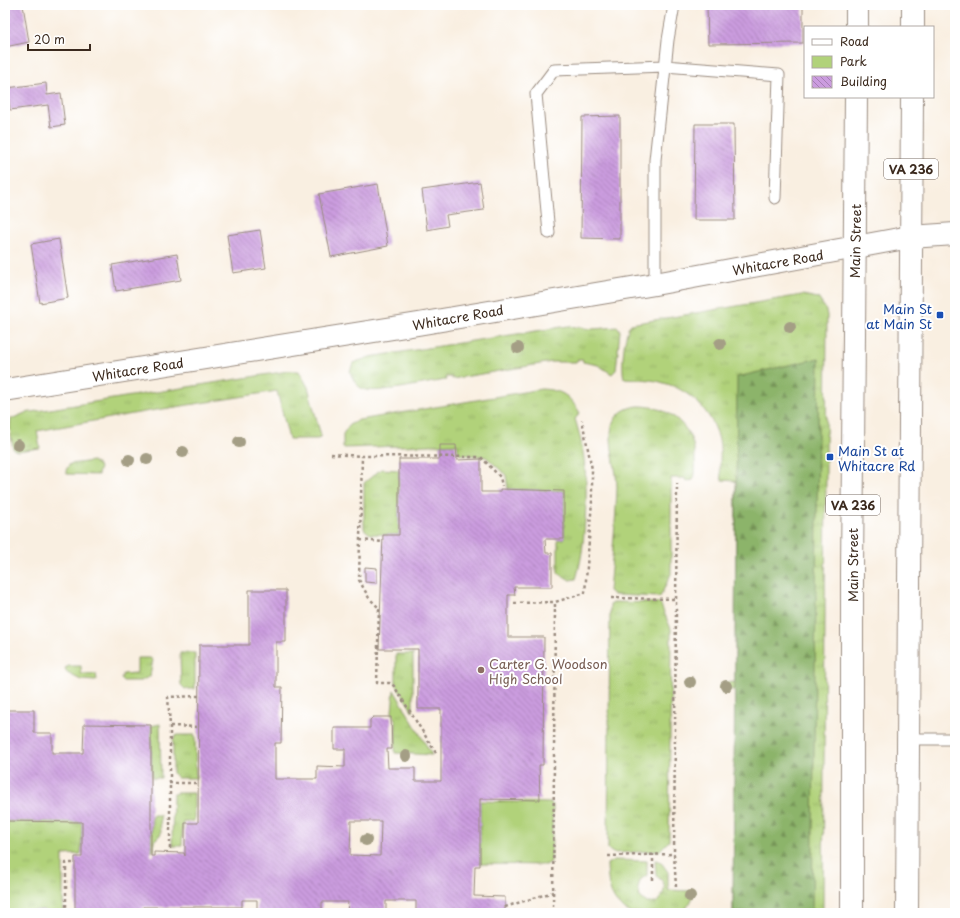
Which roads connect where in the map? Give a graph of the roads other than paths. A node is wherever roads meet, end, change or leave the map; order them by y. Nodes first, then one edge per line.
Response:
1 (674, 5) edge
2 (857, 5) edge
3 (913, 5) edge
4 (857, 26) edge
5 (913, 26) edge
6 (665, 66) junction
7 (856, 98) edge
8 (912, 98) edge
9 (775, 198) dead end
10 (549, 233) dead end
11 (955, 234) edge
12 (910, 237) junction
13 (854, 248) junction
14 (655, 284) junction
15 (5, 390) edge
16 (908, 739) junction
17 (955, 739) edge
18 (852, 913) edge
19 (907, 913) edge

1 - 6 lane
2 - 4 main road
3 - 5 main road
6 - 9 lane
6 - 10 lane
6 - 14 lane
7 - 13 main road, Main Street / VA 236
8 - 12 main road, VA 236
11 - 12 main road
12 - 13 main road, Whitacre Road
12 - 16 main road, VA 236
13 - 14 main road, Whitacre Road
13 - 18 main road, Main Street / VA 236
14 - 15 main road, Whitacre Road
16 - 17 lane
16 - 19 main road, VA 236

